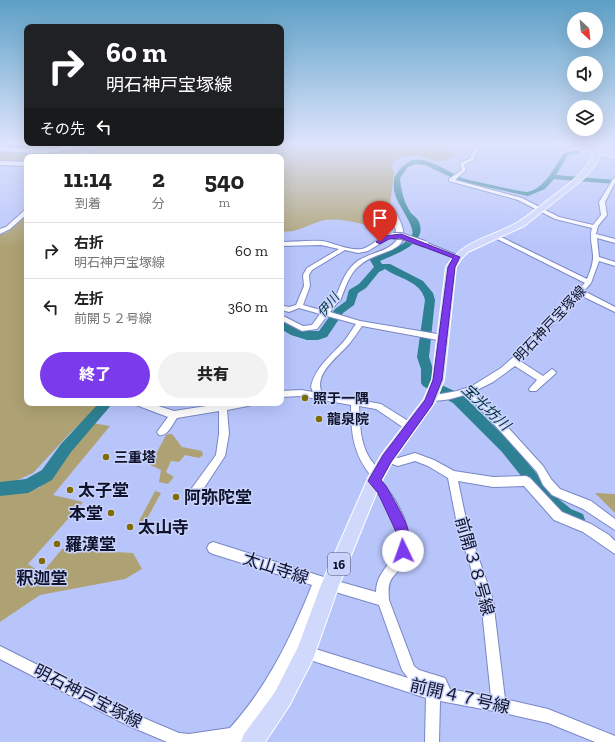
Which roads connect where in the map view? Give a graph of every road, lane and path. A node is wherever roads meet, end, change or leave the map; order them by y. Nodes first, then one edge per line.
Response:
1 (455, 178) edge
2 (581, 178) edge
3 (614, 181) edge
4 (541, 209) junction
5 (24, 213) edge
6 (594, 227) junction
7 (0, 232) edge
8 (593, 235) junction
9 (395, 236) junction
10 (495, 236) junction
11 (615, 241) edge
12 (284, 244) edge
13 (344, 248) junction
14 (457, 257) junction
15 (596, 258) junction
16 (615, 264) edge
17 (588, 282) junction
18 (580, 292) junction
19 (299, 306) junction
20 (284, 308) dead end
21 (615, 310) edge
22 (326, 314) junction
23 (284, 319) edge
24 (360, 323) junction
25 (439, 337) junction
26 (515, 362) junction
27 (552, 372) dead end
28 (543, 380) junction
29 (533, 389) dead end
30 (468, 390) junction
31 (441, 393) junction
32 (284, 394) edge
33 (319, 396) junction
34 (355, 403) junction
35 (148, 406) edge
36 (233, 406) edge
37 (223, 408) junction
38 (174, 415) junction
39 (410, 427) junction
40 (162, 432) dead end
41 (387, 458) junction
42 (452, 475) junction
43 (376, 478) junction
44 (196, 491) dead end
45 (615, 525) edge
46 (213, 548) dead end
47 (615, 548) edge
48 (324, 584) junction
49 (384, 600) junction
50 (0, 652) edge
51 (306, 652) junction
52 (439, 694) junction
53 (499, 705) junction
54 (240, 738) edge
55 (252, 742) edge
56 (432, 742) edge
57 (613, 742) edge

1 - 4 street
2 - 4 main road
3 - 6 street, 明石神戸宝塚線
4 - 6 street
4 - 10 main road
5 - 7 street
6 - 8 street, 明石神戸宝塚線
8 - 11 street
8 - 15 street, 明石神戸宝塚線
9 - 13 street
9 - 14 street, bridge
9 - 22 street
10 - 14 main road
10 - 17 street
12 - 13 street
13 - 19 street
14 - 25 main road, 16
15 - 16 street
15 - 17 street, 明石神戸宝塚線
17 - 18 street, 明石神戸宝塚線
18 - 21 street
18 - 26 street, 明石神戸宝塚線
19 - 20 street
19 - 22 street
22 - 23 street
22 - 24 street
24 - 25 street
24 - 33 street
25 - 31 main road, 16
26 - 28 street
26 - 30 street, 明石神戸宝塚線
27 - 28 street
28 - 29 street
30 - 31 street, 明石神戸宝塚線
30 - 45 street
31 - 39 main road, 16
32 - 33 street
33 - 34 street
34 - 39 street
34 - 43 street
35 - 38 street
36 - 37 street
37 - 38 street
37 - 44 street
38 - 40 street
39 - 41 main road, 16
41 - 42 street
41 - 43 main road, 16
42 - 47 street
42 - 53 street, 前開３８号線
43 - 48 main road, 16
43 - 49 street
46 - 48 street, 太山寺線
48 - 49 street, 太山寺線
48 - 51 main road, 16
48 - 54 street
49 - 52 street
50 - 54 street, 明石神戸宝塚線
51 - 52 street, 前開４７号線
51 - 55 main road, 16
52 - 53 street, 前開４７号線
52 - 56 street
53 - 57 street, 前開４７号線

